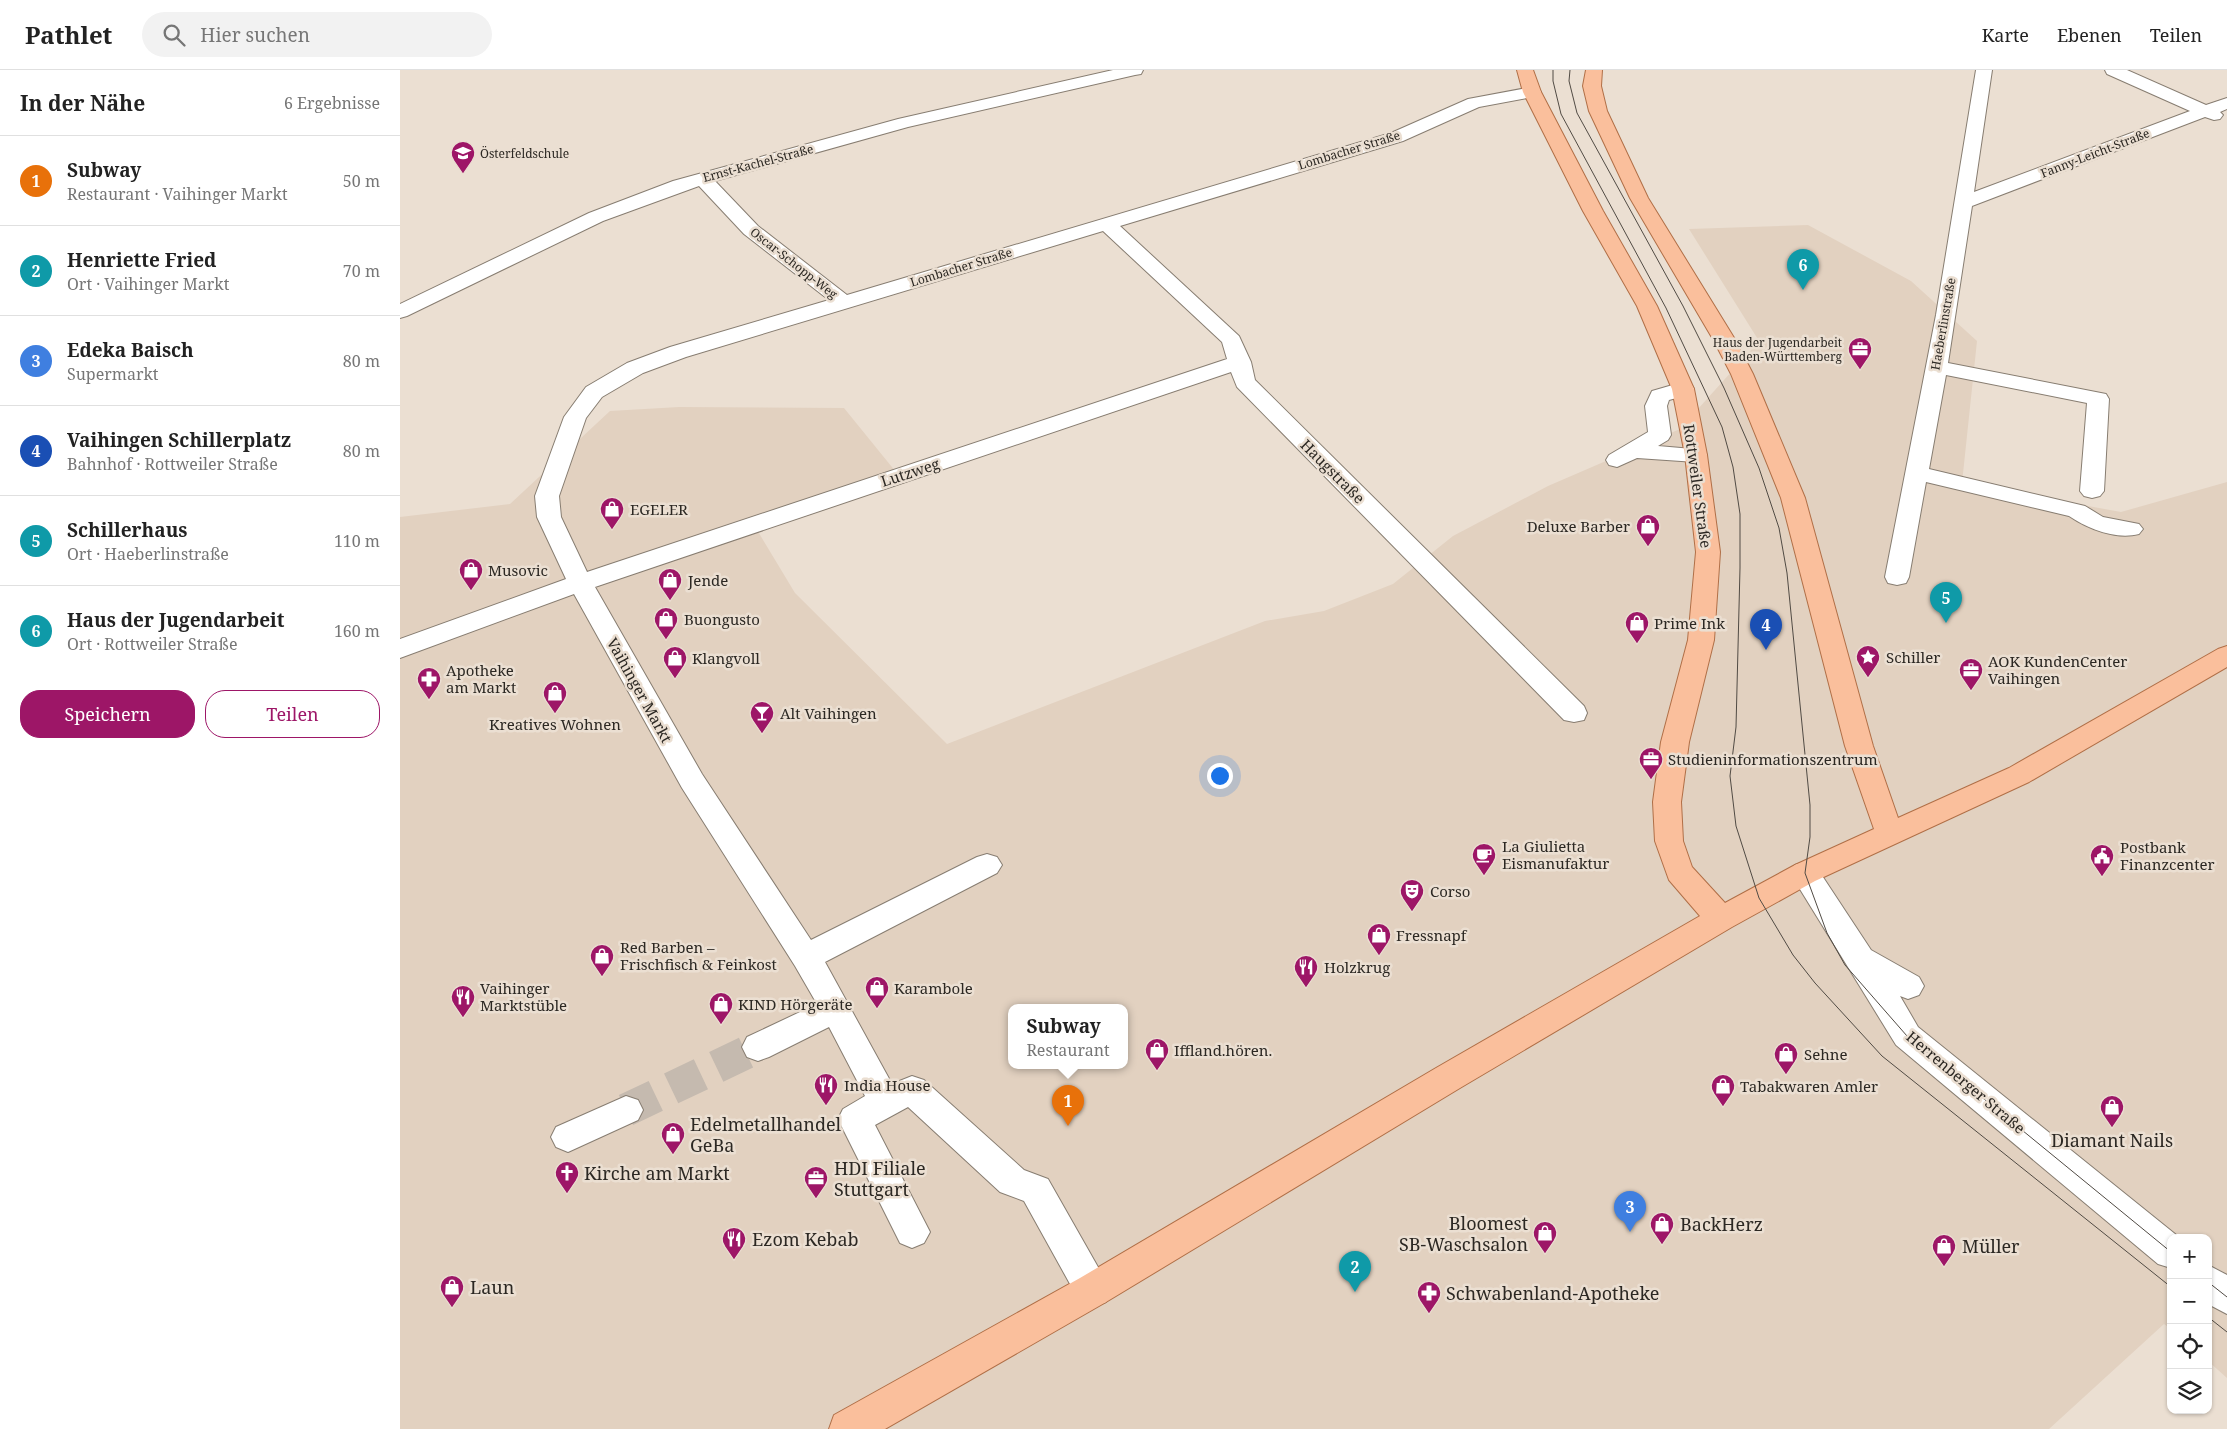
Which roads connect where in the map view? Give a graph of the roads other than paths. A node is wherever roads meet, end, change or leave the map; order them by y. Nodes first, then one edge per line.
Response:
1 (1135, 70) edge
2 (1524, 70) edge
3 (1594, 70) edge
4 (1984, 70) edge
5 (2112, 70) edge
6 (1532, 92) junction
7 (2227, 103) edge
8 (2206, 111) junction
9 (2227, 120) edge
10 (702, 178) junction
11 (1962, 203) junction
12 (1104, 223) junction
13 (846, 303) junction
14 (400, 312) edge
15 (1937, 360) junction
16 (1240, 362) junction
17 (2096, 382) dead end
18 (1683, 389) junction
19 (1696, 455) junction
20 (1916, 473) junction
21 (2092, 491) dead end
22 (2131, 529) dead end
23 (1897, 577) dead end
24 (580, 583) junction
25 (400, 650) edge
26 (2227, 655) edge
27 (1574, 713) dead end
28 (1890, 835) junction
29 (987, 865) dead end
30 (1805, 873) junction
31 (1721, 919) junction
32 (806, 957) junction
33 (1860, 958) junction
34 (1908, 986) dead end
35 (836, 1009) junction
36 (758, 1047) tunnel mouth
37 (884, 1102) junction
38 (626, 1110) tunnel mouth
39 (568, 1137) dead end
40 (912, 1232) dead end
41 (2167, 1249) edge
42 (2212, 1285) edge
43 (1093, 1290) junction
44 (2227, 1297) edge
45 (848, 1429) edge

1 - 10 street, Ernst-Kachel-Straße
2 - 6 main road, Rottweiler Straße
3 - 28 main road
4 - 11 street, Haeberlinstraße
5 - 8 street
6 - 12 street, Lombacher Straße
6 - 18 main road, Rottweiler Straße
7 - 8 street, Fanny-Leicht-Straße
8 - 9 street
8 - 11 street, Fanny-Leicht-Straße
10 - 13 street, Oscar-Schopp-Weg
10 - 14 street, Ernst-Kachel-Straße
11 - 15 street, Haeberlinstraße
12 - 13 street, Lombacher Straße
12 - 16 street, Haugstraße
13 - 24 street, Lombacher Straße
15 - 17 street
15 - 20 street, Haeberlinstraße
15 - 21 street
16 - 24 street, Lutzweg
16 - 27 street, Haugstraße
18 - 19 main road, Rottweiler Straße
18 - 19 street
19 - 31 main road, Rottweiler Straße
20 - 22 street
20 - 23 street, Haeberlinstraße
24 - 25 street
24 - 32 street, Vaihinger Markt
26 - 28 main road
28 - 30 main road
29 - 32 street
30 - 31 main road
30 - 33 street, Herrenberger Straße
31 - 43 main road
32 - 35 street, Vaihinger Markt
33 - 34 street
33 - 41 street, Herrenberger Straße
35 - 36 street
35 - 37 street, Vaihinger Markt
37 - 40 street
37 - 43 street
38 - 39 street
42 - 44 street
43 - 45 main road

